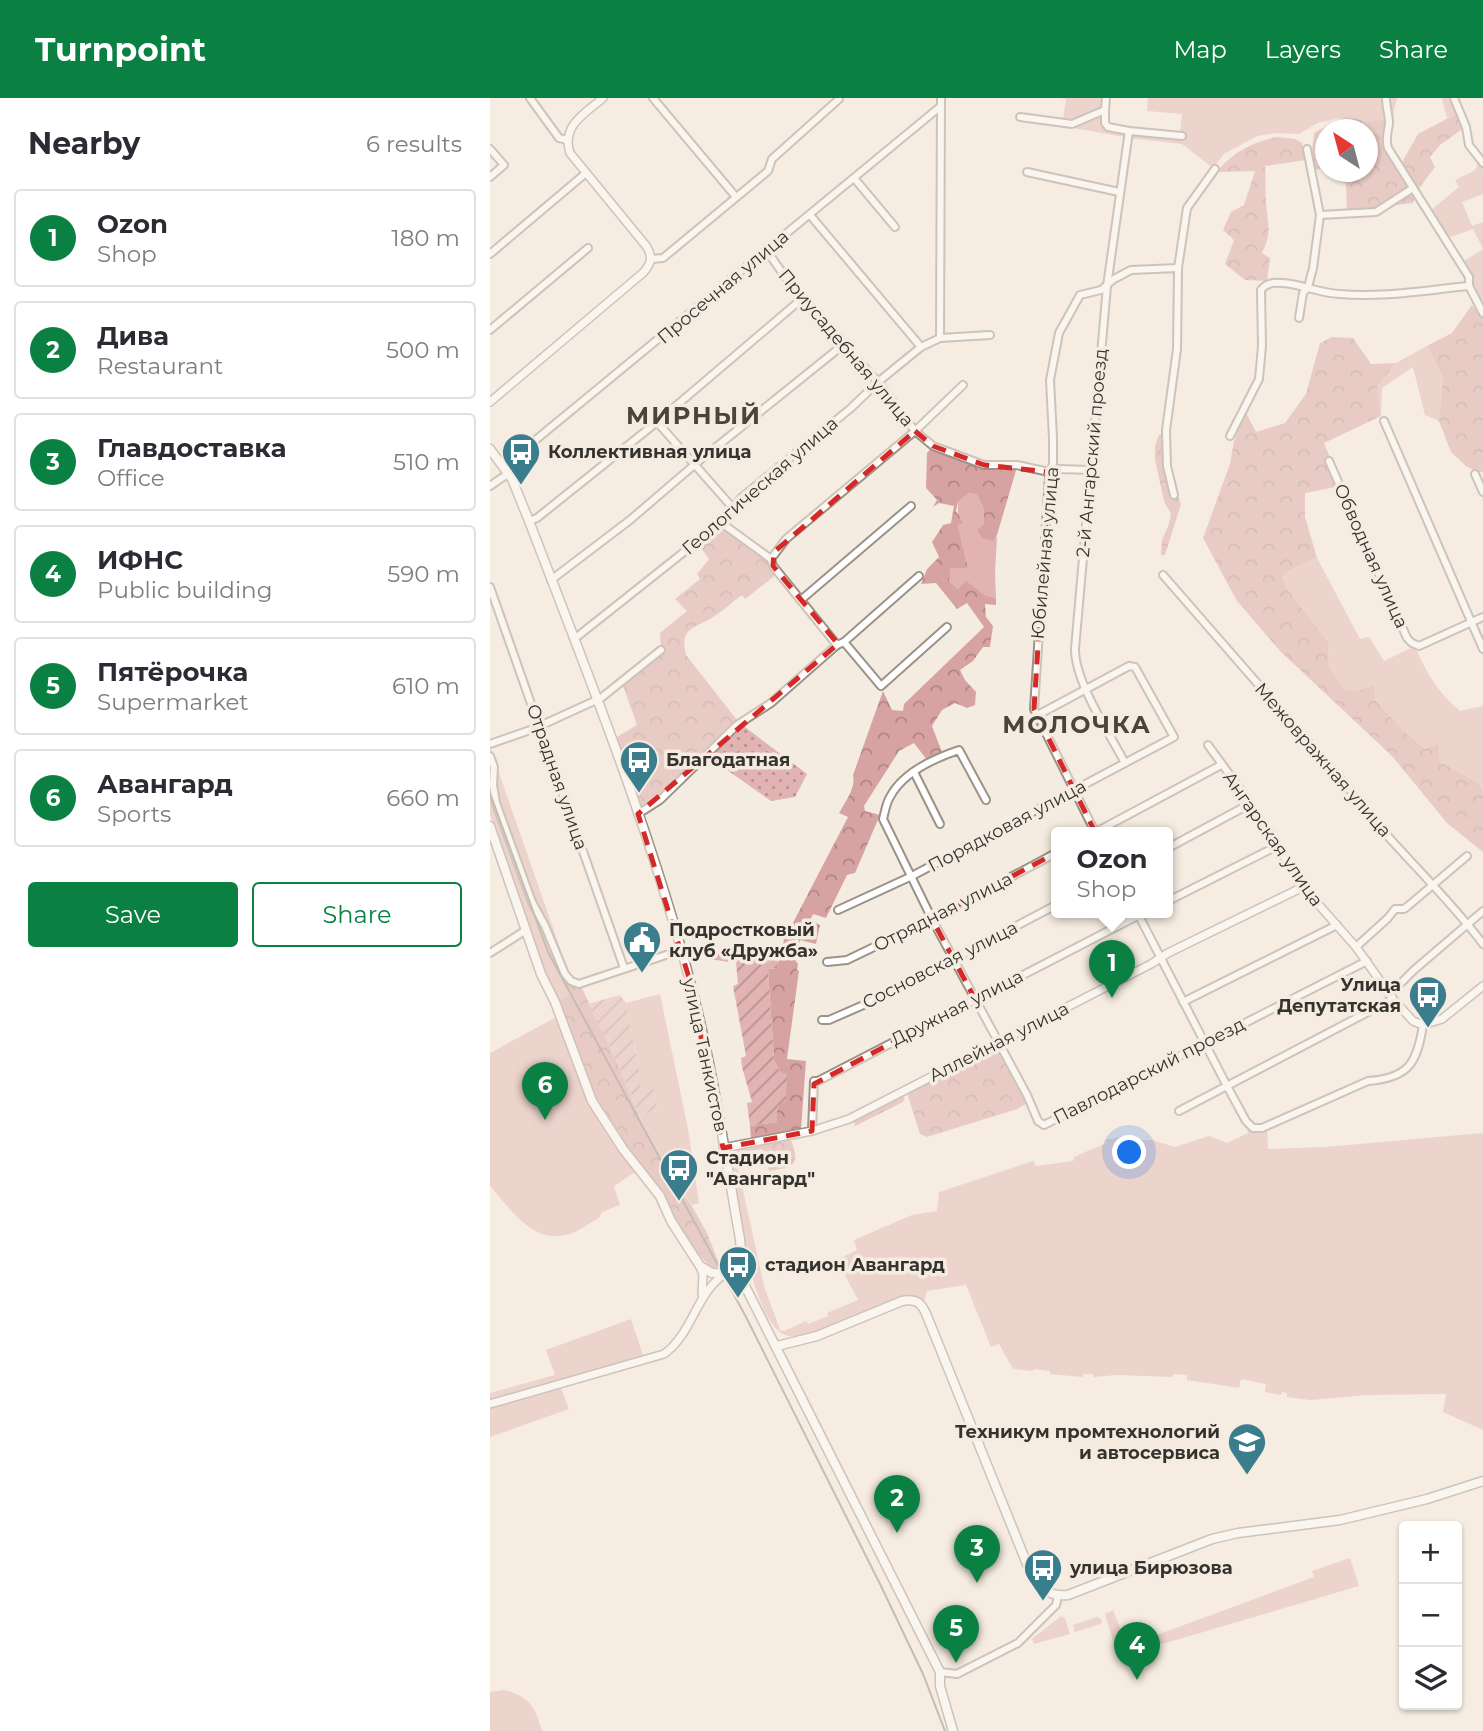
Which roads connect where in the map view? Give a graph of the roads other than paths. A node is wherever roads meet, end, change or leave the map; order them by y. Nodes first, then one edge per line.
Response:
1 (530, 98) edge
2 (603, 98) edge
3 (653, 98) edge
4 (941, 98) edge
5 (1106, 98) edge
6 (1386, 98) edge
7 (1454, 98) edge
8 (839, 99) edge
9 (941, 106) junction
10 (1105, 110) junction
11 (1020, 117) dead end
12 (1129, 131) junction
13 (1182, 136) dead end
14 (567, 140) junction
15 (490, 149) edge
16 (1307, 149) dead end
17 (1483, 163) edge
18 (1215, 169) dead end
19 (1027, 172) dead end
20 (586, 173) junction
21 (490, 177) edge
22 (854, 178) junction
23 (1413, 188) junction
24 (1119, 192) junction
25 (736, 197) junction
26 (810, 215) junction
27 (1320, 215) junction
28 (895, 226) dead end
29 (588, 248) dead end
30 (767, 251) junction
31 (490, 254) edge
32 (652, 259) junction
33 (1178, 268) junction
34 (1107, 286) junction
35 (1469, 286) junction
36 (1308, 287) junction
37 (804, 297) junction
38 (1483, 313) edge
39 (1300, 318) dead end
40 (490, 330) edge
41 (990, 335) dead end
42 (940, 338) junction
43 (844, 345) junction
44 (921, 347) junction
45 (878, 382) junction
46 (963, 385) dead end
47 (490, 402) edge
48 (1384, 421) dead end
49 (657, 422) junction
50 (915, 431) junction
51 (1230, 436) dead end
52 (490, 449) edge
53 (1329, 461) dead end
54 (694, 466) junction
55 (506, 470) junction
56 (1091, 470) junction
57 (1049, 472) junction
58 (1475, 474) dead end
59 (490, 486) edge
60 (1483, 492) edge
61 (1174, 495) dead end
62 (911, 506) dead end
63 (733, 507) junction
64 (529, 521) junction
65 (723, 521) junction
66 (771, 559) junction
67 (1163, 575) dead end
68 (919, 576) dead end
69 (551, 580) junction
70 (490, 587) edge
71 (802, 599) junction
72 (1483, 617) edge
73 (1471, 622) junction
74 (947, 627) dead end
75 (573, 637) junction
76 (841, 644) junction
77 (1483, 649) edge
78 (661, 650) dead end
79 (1086, 688) junction
80 (597, 700) junction
81 (1036, 716) junction
82 (539, 726) junction
83 (492, 744) edge
84 (1209, 745) dead end
85 (490, 751) edge
86 (490, 756) edge
87 (1125, 763) junction
88 (1221, 765) junction
89 (914, 772) junction
90 (1074, 790) junction
91 (986, 800) dead end
92 (1248, 805) junction
93 (638, 814) junction
94 (940, 824) dead end
95 (490, 826) edge
96 (1093, 827) edge
97 (1105, 827) edge
98 (1173, 845) edge
99 (1277, 846) junction
100 (1051, 856) edge
101 (1467, 856) dead end
102 (912, 876) junction
103 (1431, 886) junction
104 (1303, 887) junction
105 (1173, 898) edge
106 (1051, 908) edge
107 (838, 910) dead end
108 (1483, 911) edge
109 (1130, 918) edge
110 (1142, 918) edge
111 (932, 919) junction
112 (1468, 924) junction
113 (1337, 925) junction
114 (526, 930) junction
115 (1483, 944) edge
116 (1356, 947) junction
117 (681, 950) junction
118 (490, 953) edge
119 (954, 958) junction
120 (1160, 958) junction
121 (1367, 961) junction
122 (827, 962) dead end
123 (624, 968) junction
124 (1483, 986) edge
125 (1392, 996) junction
126 (975, 999) junction
127 (1184, 1002) junction
128 (822, 1020) dead end
129 (1423, 1025) junction
130 (997, 1042) junction
131 (1205, 1042) junction
132 (1227, 1086) junction
133 (1180, 1111) dead end
134 (812, 1131) junction
135 (723, 1148) junction
136 (700, 1266) junction
137 (739, 1274) junction
138 (723, 1275) junction
139 (701, 1302) junction
140 (776, 1346) junction
141 (490, 1404) edge
142 (1483, 1481) edge
143 (1058, 1596) junction
144 (940, 1672) junction
145 (953, 1731) edge

1 - 14 street
2 - 14 street
3 - 25 street
4 - 9 street
5 - 10 street
6 - 23 street
7 - 17 street
8 - 25 street
9 - 22 street, Просечная улица
9 - 42 street
10 - 11 street
10 - 12 street
12 - 13 street
12 - 24 street, 2-й Ангарский проезд
14 - 20 street
15 - 21 street
16 - 27 street
18 - 33 street
19 - 24 street
20 - 31 street
20 - 32 street
22 - 26 street, Просечная улица
22 - 28 street
23 - 27 street
23 - 35 street
24 - 34 street, 2-й Ангарский проезд
25 - 32 street
26 - 30 street, Просечная улица
26 - 44 street
27 - 36 street
29 - 40 street
30 - 37 street, Приусадебная улица
30 - 55 street, Просечная улица
32 - 47 street
33 - 34 street, Юбилейная улица
33 - 61 street
34 - 56 street, 2-й Ангарский проезд
34 - 57 street, Юбилейная улица
35 - 36 street
35 - 38 street
36 - 39 street
36 - 51 street
37 - 43 street, Приусадебная улица
37 - 49 street
41 - 42 street, Геологическая улица
42 - 44 street, Геологическая улица
43 - 45 street, Приусадебная улица
43 - 54 street
44 - 45 street, Геологическая улица
45 - 50 street, Приусадебная улица
45 - 63 street, Геологическая улица
46 - 50 street
48 - 73 street
49 - 54 street
49 - 64 street
50 - 57 street, Приусадебная улица
50 - 66 street
52 - 55 main road, улица Танкистов
53 - 73 street, Обводная улица
54 - 63 street
54 - 69 street
55 - 59 street, Просечная улица
55 - 64 main road, улица Танкистов
56 - 57 street, Приусадебная улица
56 - 79 street, 2-й Ангарский проезд
57 - 81 street, Юбилейная улица
58 - 60 street
62 - 71 street
63 - 65 street, Геологическая улица
64 - 69 main road, улица Танкистов
65 - 66 street
65 - 75 street, Геологическая улица
66 - 71 street
67 - 103 street, Межовражная улица
68 - 76 street
69 - 75 main road, улица Танкистов
70 - 82 street, Отрадная улица
71 - 76 street
72 - 73 street
73 - 77 street
74 - 76 street
75 - 80 main road, улица Танкистов
76 - 93 street
78 - 80 street
79 - 81 street
79 - 87 street, 2-й Ангарский проезд
79 - 87 street, Порядковая улица
80 - 82 street
80 - 93 main road, улица Танкистов
81 - 90 street, Юбилейная улица
82 - 83 street
82 - 123 street, Отрадная улица
83 - 85 street
84 - 88 street, Ангарская улица
86 - 123 street
87 - 90 street, Порядковая улица
88 - 92 street, Ангарская улица
88 - 97 street
89 - 91 street
89 - 94 street
89 - 102 street
90 - 96 street, Юбилейная улица
90 - 102 street, Порядковая улица
92 - 98 street
92 - 99 street, Ангарская улица
93 - 117 main road, улица Танкистов
95 - 114 main road
99 - 104 street, Ангарская улица
99 - 105 street
100 - 111 street, Отрядная улица
101 - 103 street
102 - 107 street, Порядковая улица
102 - 111 street
103 - 112 street, Межовражная улица
103 - 116 street
104 - 113 street, Ангарская улица
104 - 120 street, Аллейная улица
106 - 119 street, Сосновская улица
108 - 112 street
109 - 126 street, Дружная улица
110 - 120 street
111 - 119 street
111 - 122 street, Отрядная улица
112 - 115 street, Межовражная улица
112 - 125 street
113 - 116 street, Ангарская улица
113 - 127 street
114 - 118 street
114 - 136 main road
116 - 121 street, Ангарская улица
117 - 123 street
117 - 135 main road, улица Танкистов
119 - 126 street
119 - 128 street, Сосновская улица
120 - 127 street
120 - 130 street, Аллейная улица
121 - 125 street, Ангарская улица
121 - 131 street, Павлодарский проезд
124 - 129 street
125 - 129 street, Ангарская улица
125 - 132 street
126 - 130 street
126 - 134 street, Дружная улица
127 - 131 street
129 - 132 street
130 - 131 street, Павлодарский проезд
130 - 134 street, Аллейная улица
131 - 132 street
132 - 133 street
134 - 135 street, Аллейная улица
135 - 137 main road, улица Танкистов
136 - 138 main road
136 - 139 street
137 - 138 main road
137 - 140 main road, улица Танкистов
138 - 139 street
139 - 141 street
140 - 143 main road
140 - 144 main road, улица Танкистов
142 - 143 main road
143 - 144 street
144 - 145 main road, улица Танкистов

